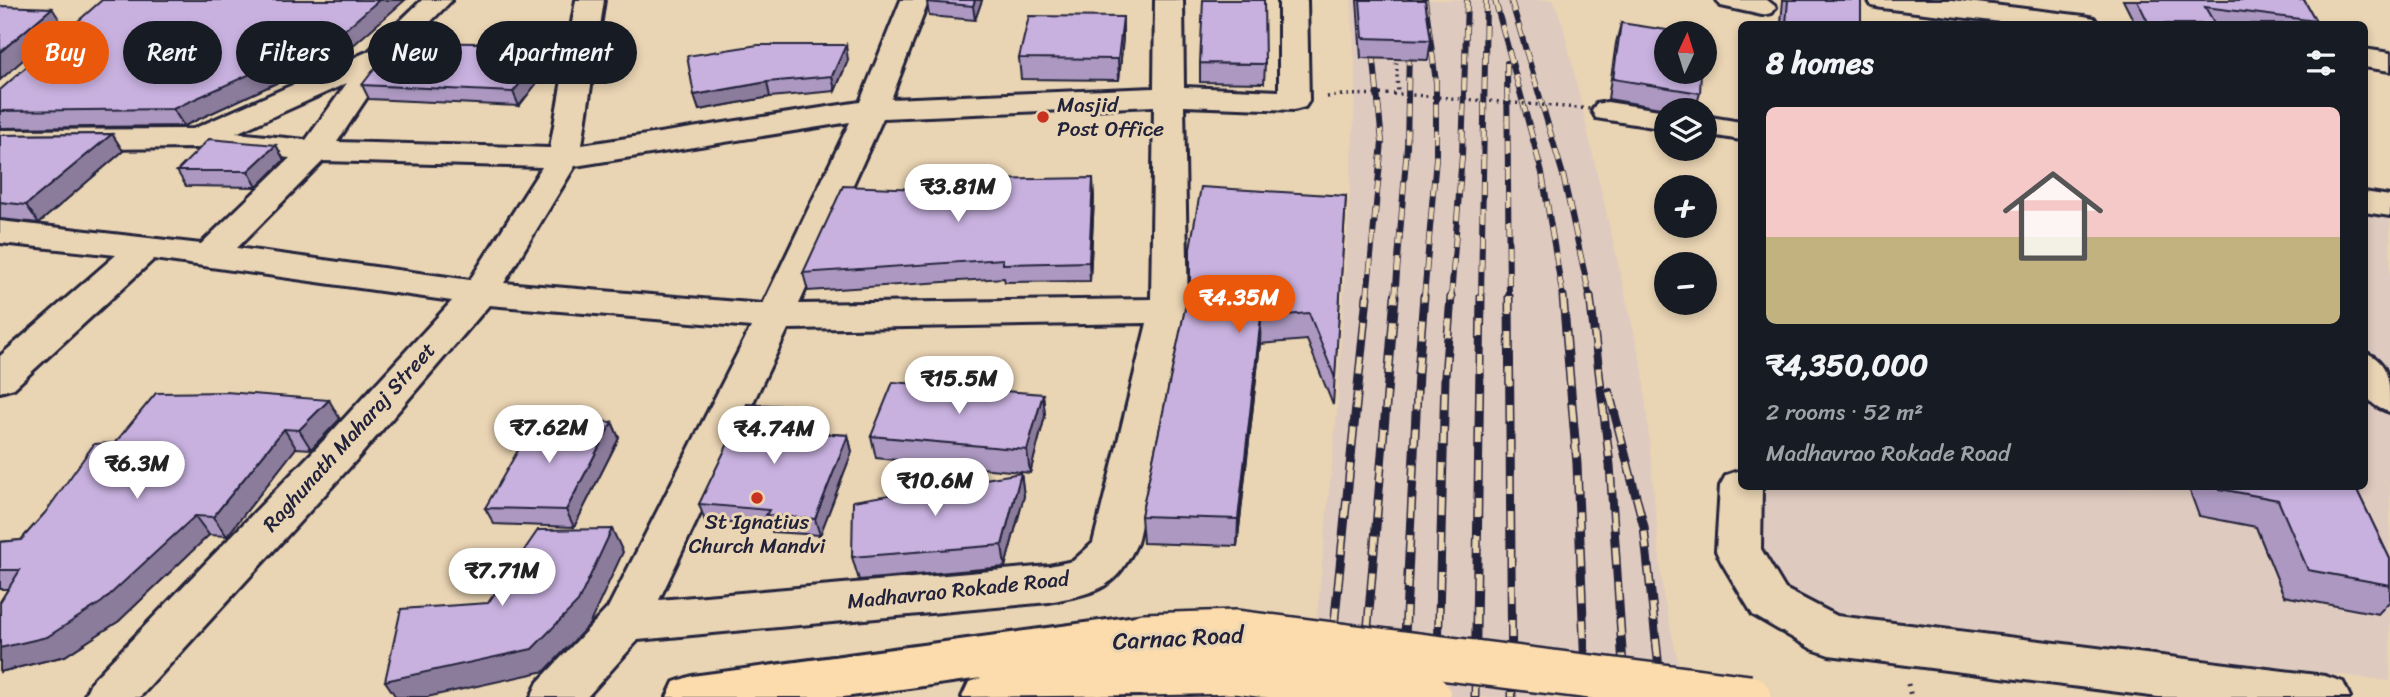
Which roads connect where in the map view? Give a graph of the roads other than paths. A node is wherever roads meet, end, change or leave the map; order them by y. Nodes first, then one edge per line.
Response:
1 (438, 0) edge
2 (590, 0) edge
3 (915, 0) edge
4 (1169, 0) edge
5 (1293, 0) edge
6 (1731, 0) edge
7 (1882, 0) edge
8 (1762, 10) edge
9 (417, 21) edge
10 (2059, 21) edge
11 (2368, 59) edge
12 (2390, 62) edge
13 (368, 63) edge
14 (368, 74) edge
15 (1169, 96) junction
16 (872, 110) junction
17 (1600, 110) road end
18 (1654, 118) edge
19 (1717, 127) edge
20 (1738, 131) edge
21 (196, 138) junction
22 (0, 140) edge
23 (315, 150) junction
24 (564, 158) junction
25 (2368, 203) edge
26 (2390, 206) edge
27 (0, 232) edge
28 (146, 247) junction
29 (209, 256) junction
30 (480, 293) junction
31 (1169, 311) junction
32 (775, 317) junction
33 (2368, 370) edge
34 (0, 378) edge
35 (2390, 398) edge
36 (1741, 490) edge
37 (625, 622) junction
38 (1144, 655) junction
39 (109, 697) edge
40 (556, 697) edge
41 (692, 697) edge
42 (988, 697) edge
43 (1429, 697) edge
44 (1749, 697) edge
45 (2325, 697) edge

1 - 9 street
2 - 24 street
3 - 16 street
4 - 15 street, Madhavrao Rokade Road
5 - 15 street
6 - 8 street
7 - 10 street
11 - 12 street
13 - 21 street
14 - 23 street
15 - 16 street
15 - 31 street, Madhavrao Rokade Road
16 - 24 street
16 - 32 street
17 - 18 street
19 - 20 street
21 - 22 street
21 - 23 street
23 - 24 street
23 - 29 street
24 - 30 street, Raghunath Maharaj Street
25 - 26 street
27 - 28 street
28 - 29 street
28 - 34 street
29 - 30 street
30 - 32 street
30 - 39 street, Raghunath Maharaj Street
31 - 32 street
31 - 37 street, Madhavrao Rokade Road
32 - 37 street
33 - 35 street
36 - 45 street
37 - 40 street
38 - 41 main road, Carnac Road
38 - 42 main road, Carnac Road
38 - 43 main road, Carnac Road, bridge
38 - 44 main road, Carnac Road, bridge

